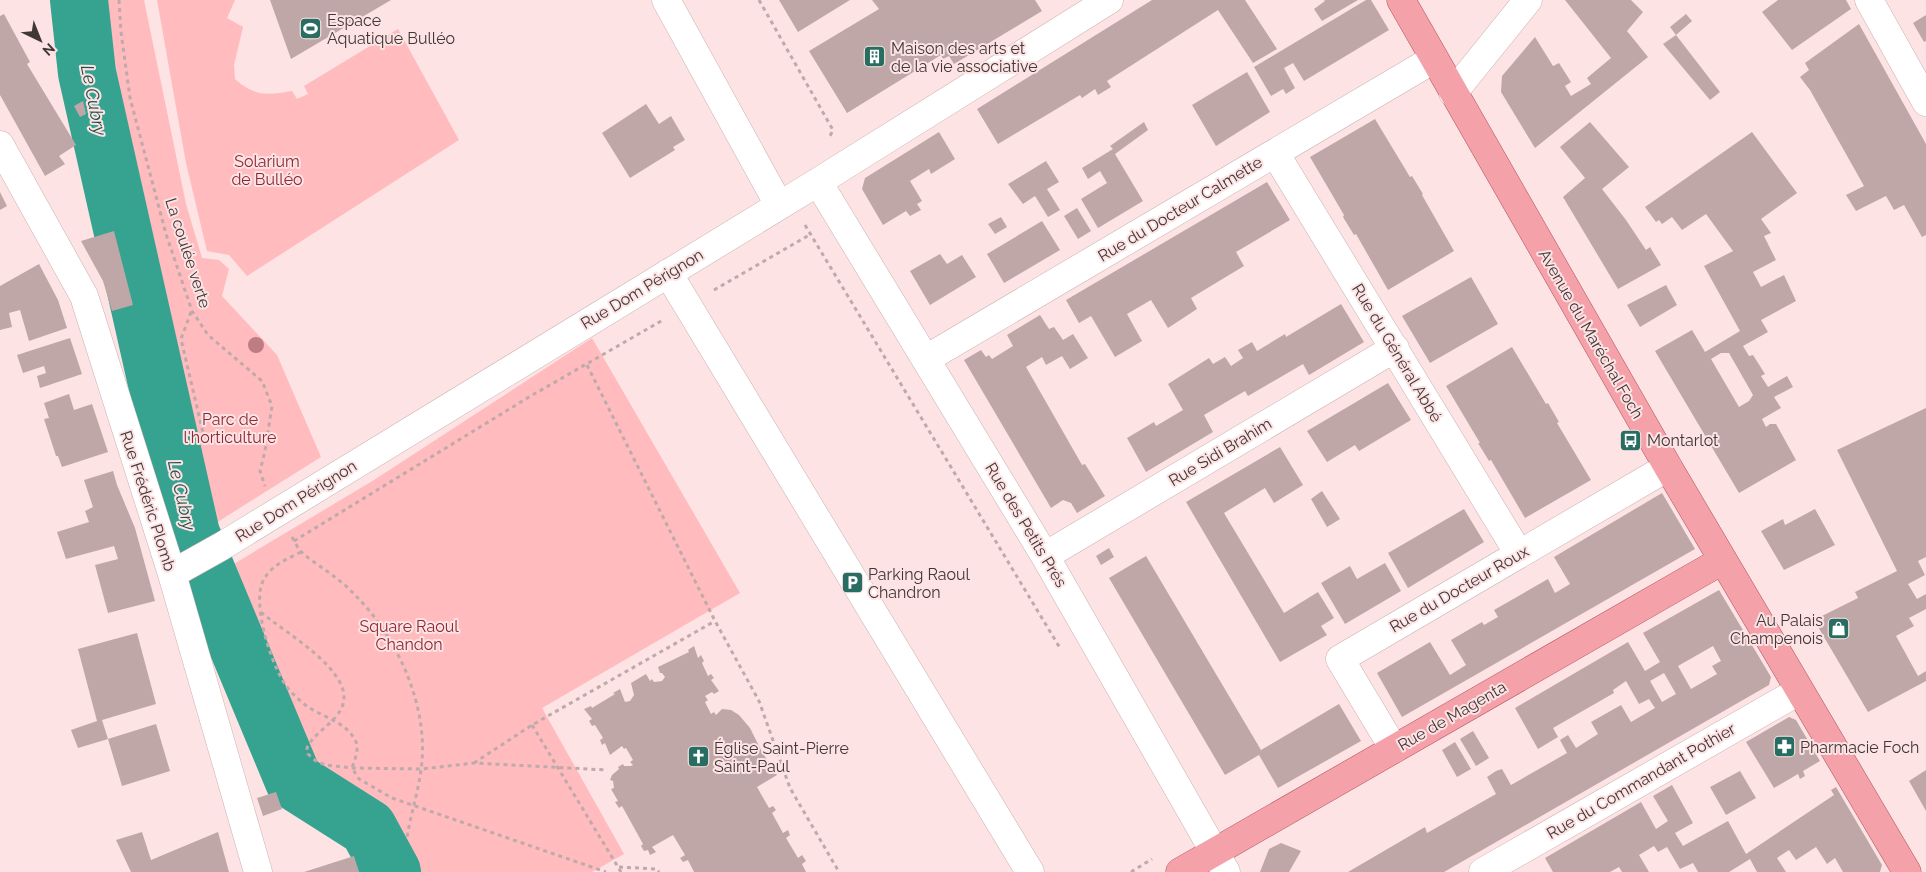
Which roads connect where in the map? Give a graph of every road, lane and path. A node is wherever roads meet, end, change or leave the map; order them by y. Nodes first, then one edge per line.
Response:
1 (119, 0) edge
2 (666, 0) edge
3 (759, 0) edge
4 (1109, 0) edge
5 (1401, 0) edge
6 (1528, 0) edge
7 (1868, 0) edge
8 (1434, 59) junction
9 (1453, 93) junction
10 (1926, 102) edge
11 (0, 145) edge
12 (1275, 153) junction
13 (828, 175) junction
14 (784, 202) junction
15 (810, 234) junction
16 (668, 273) junction
17 (688, 305) junction
18 (192, 311) junction
19 (1394, 348) junction
20 (926, 358) junction
21 (587, 365) junction
22 (204, 437) dead end
23 (1668, 467) junction
24 (276, 512) junction
25 (301, 552) junction
26 (1519, 554) junction
27 (1045, 556) junction
28 (1723, 560) junction
29 (178, 571) junction
30 (261, 612) junction
31 (715, 622) junction
32 (1061, 649) dead end
33 (1799, 690) junction
34 (332, 720) junction
35 (532, 725) junction
36 (1394, 749) junction
37 (474, 763) junction
38 (352, 768) junction
39 (422, 769) junction
40 (558, 769) junction
41 (608, 770) dead end
42 (413, 805) junction
43 (407, 837) dead end
44 (1155, 858) dead end
45 (1220, 862) edge
46 (618, 867) junction
47 (258, 872) edge
48 (606, 872) edge
49 (621, 872) edge
50 (659, 872) edge
51 (840, 872) edge
52 (1030, 872) edge
53 (1131, 872) edge
54 (1180, 872) edge
55 (1482, 872) edge
56 (1907, 872) edge

1 - 18 path, La coulée verte
2 - 14 street
3 - 13 path
4 - 13 street, Rue Dom Pérignon
5 - 8 main road, Avenue du Maréchal Foch
6 - 9 street
7 - 10 street
8 - 9 main road, Avenue du Maréchal Foch
8 - 12 street, Rue du Docteur Calmette
9 - 23 main road, Avenue du Maréchal Foch
11 - 29 street, Rue Frédéric Plomb
12 - 19 street, Rue du Général Abbé
12 - 20 street, Rue du Docteur Calmette
13 - 14 street, Rue Dom Pérignon
13 - 20 street, Rue des Petits Prés
14 - 15 path
14 - 16 street, Rue Dom Pérignon
15 - 17 path
15 - 32 path
16 - 17 street
16 - 24 street, Rue Dom Pérignon
17 - 21 path
17 - 52 street
18 - 22 path
18 - 24 path, La coulée verte
19 - 26 street, Rue du Général Abbé
19 - 27 street, Rue Sidi Brahim
20 - 27 street, Rue des Petits Prés
21 - 25 path
21 - 31 path
23 - 26 street, Rue du Docteur Roux
23 - 28 main road, Avenue du Maréchal Foch
24 - 29 street, Rue Dom Pérignon
25 - 30 path
25 - 39 path
26 - 36 street, Rue du Docteur Roux
27 - 45 street, Rue des Petits Prés
28 - 33 main road, Avenue du Maréchal Foch
28 - 36 main road, Rue de Magenta
29 - 47 street, Rue Frédéric Plomb
30 - 34 path
30 - 34 path
31 - 35 path
31 - 51 path
33 - 55 street, Rue du Commandant Pothier
33 - 56 main road, Avenue du Maréchal Foch
34 - 38 path
34 - 38 path
35 - 37 path
35 - 40 path
36 - 45 main road, Rue de Magenta
37 - 39 path
37 - 40 path
38 - 39 path
38 - 42 path
39 - 42 path
40 - 41 path
40 - 46 path
42 - 43 path
42 - 48 path
44 - 53 path
45 - 54 main road, Rue de Magenta
46 - 49 path
46 - 50 path

